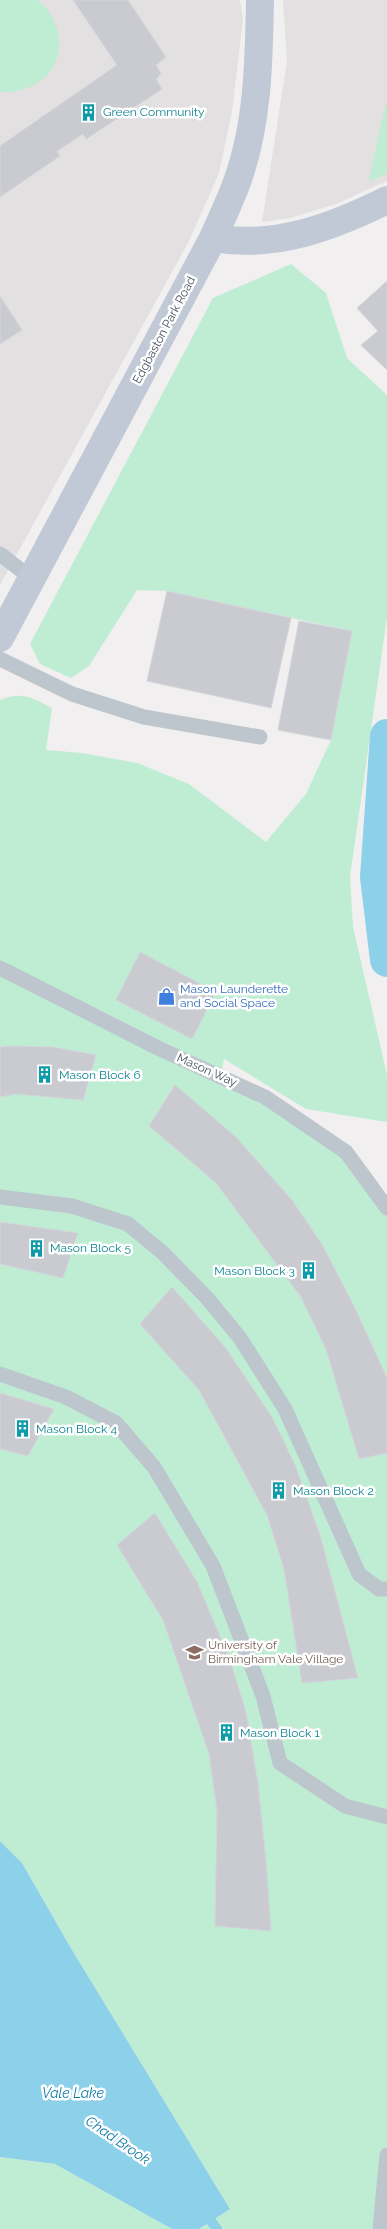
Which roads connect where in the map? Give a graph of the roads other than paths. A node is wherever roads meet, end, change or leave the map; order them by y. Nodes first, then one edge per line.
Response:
1 (260, 0) edge
2 (387, 200) edge
3 (213, 238) junction
4 (0, 554) edge
5 (31, 578) junction
6 (0, 638) edge
7 (0, 659) edge
8 (260, 737) dead end
9 (0, 968) edge
10 (0, 1197) edge
11 (387, 1208) edge
12 (0, 1374) edge
13 (387, 1589) edge
14 (387, 1817) edge
15 (387, 2155) edge
16 (380, 2229) edge

1 - 3 street, Edgbaston Park Road
2 - 3 street
3 - 5 street, Edgbaston Park Road
4 - 5 lane
5 - 6 street, Edgbaston Park Road
7 - 8 lane
9 - 11 lane, Mason Way
10 - 13 lane
12 - 14 lane
15 - 16 lane

